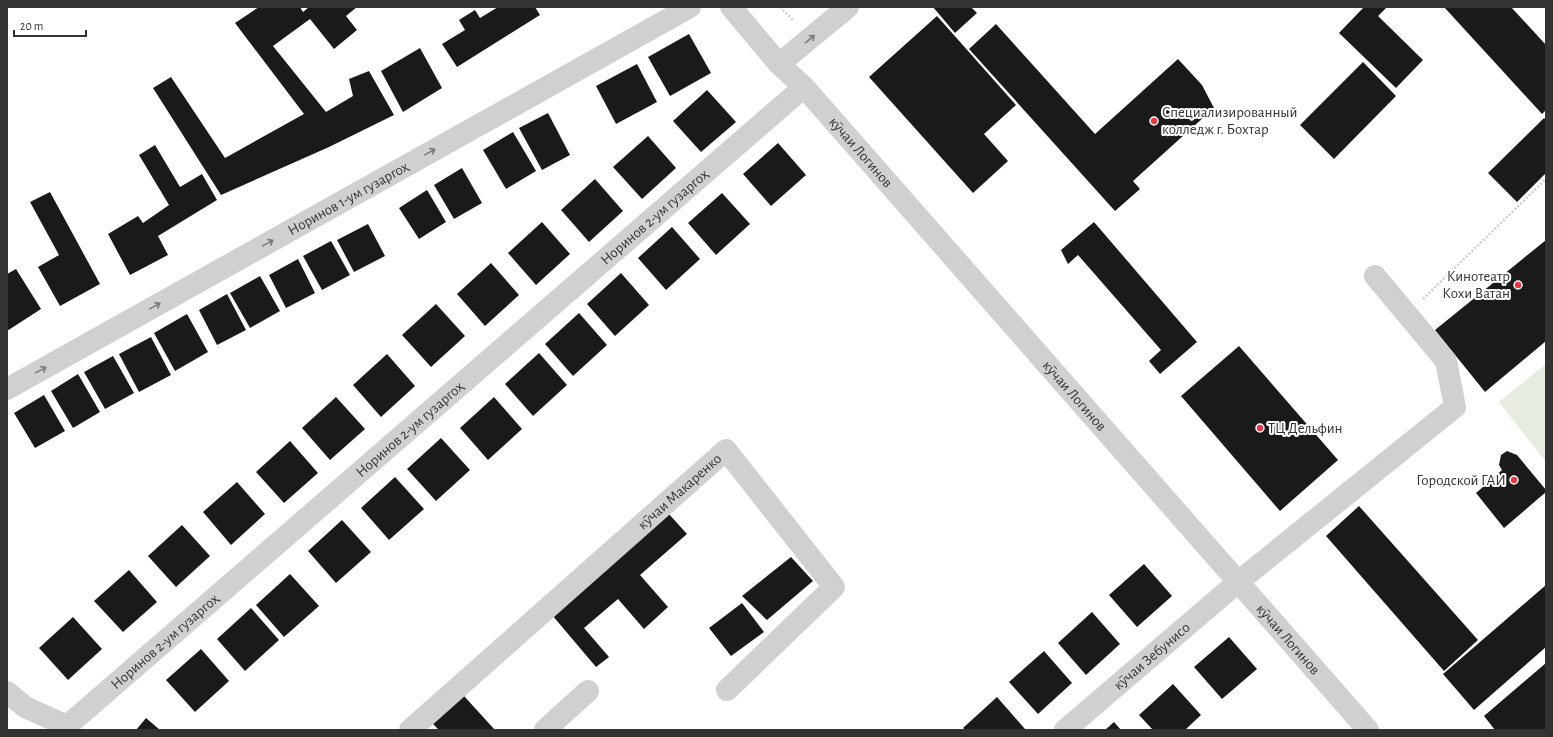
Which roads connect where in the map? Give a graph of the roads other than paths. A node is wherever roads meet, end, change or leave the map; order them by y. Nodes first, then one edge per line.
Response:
1 (690, 7) edge
2 (731, 7) edge
3 (848, 7) edge
4 (780, 64) junction
5 (804, 87) junction
6 (1375, 276) dead end
7 (7, 389) edge
8 (1238, 582) junction
9 (726, 690) dead end
10 (7, 692) edge
11 (588, 692) dead end
12 (68, 728) edge
13 (410, 730) edge
14 (545, 730) edge
15 (1065, 730) edge
16 (1368, 730) edge

7 -> 1 street, Норинов 1-ум гузаргоҳ
2 - 4 street
4 -> 3 street
4 - 5 street, кӯчаи Логинов
5 - 8 street, кӯчаи Логинов
5 - 12 street, Норинов 2-ум гузаргоҳ
6 - 8 street, кӯчаи Зебунисо
8 - 15 street, кӯчаи Зебунисо
8 - 16 street, кӯчаи Логинов
9 - 13 street, кӯчаи Макаренко
10 - 12 street, Норинов 2-ум гузаргоҳ
11 - 14 street

